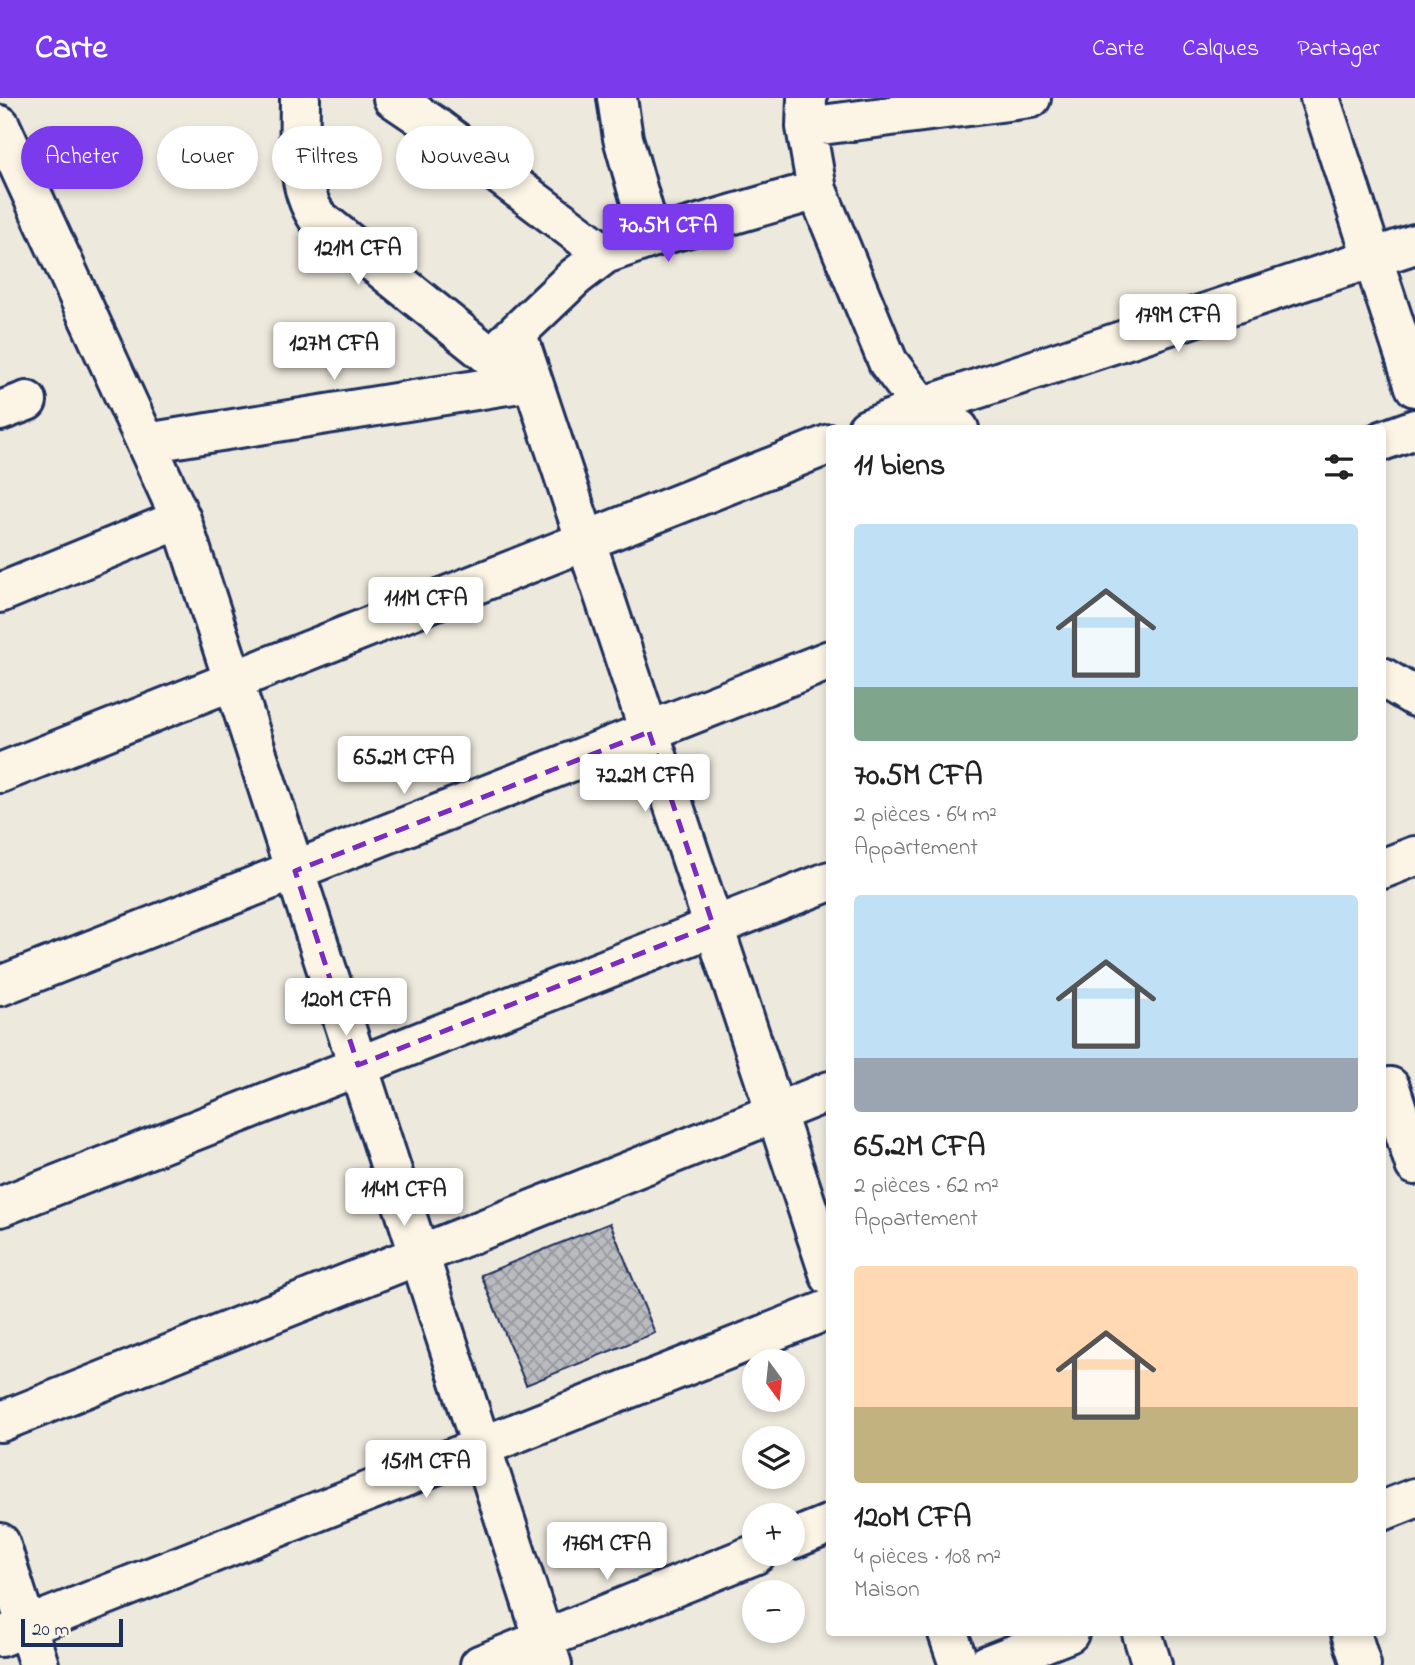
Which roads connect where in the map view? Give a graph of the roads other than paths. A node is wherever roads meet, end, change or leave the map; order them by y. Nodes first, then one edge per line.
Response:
1 (300, 98) edge
2 (393, 98) edge
3 (617, 98) edge
4 (1031, 98) edge
5 (1320, 98) edge
6 (807, 112) edge
7 (439, 113) edge
8 (0, 125) edge
9 (817, 190) junction
10 (651, 238) junction
11 (1415, 244) edge
12 (605, 254) junction
13 (1373, 259) junction
14 (517, 334) junction
15 (532, 381) junction
16 (1415, 387) edge
17 (922, 407) junction
18 (877, 425) edge
19 (951, 425) edge
20 (1415, 429) edge
21 (1386, 440) edge
22 (146, 443) junction
23 (826, 446) edge
24 (181, 519) junction
25 (586, 542) junction
26 (0, 593) edge
27 (826, 662) edge
28 (1386, 679) edge
29 (233, 681) junction
30 (1415, 697) edge
31 (649, 732) junction
32 (0, 773) edge
33 (1415, 856) edge
34 (1386, 867) edge
35 (295, 871) junction
36 (826, 883) edge
37 (713, 925) junction
38 (0, 986) edge
39 (358, 1065) junction
40 (1396, 1084) edge
41 (826, 1093) edge
42 (775, 1112) junction
43 (1415, 1165) edge
44 (0, 1207) edge
45 (419, 1254) junction
46 (826, 1264) edge
47 (826, 1311) edge
48 (0, 1422) edge
49 (482, 1446) junction
50 (1415, 1498) edge
51 (1386, 1509) edge
52 (826, 1526) edge
53 (805, 1534) edge
54 (0, 1543) edge
55 (742, 1561) edge
56 (13, 1631) edge
57 (949, 1636) edge
58 (1061, 1636) edge
59 (1143, 1636) edge
60 (1352, 1636) edge
61 (548, 1653) edge
62 (39, 1665) edge
63 (480, 1665) edge
64 (959, 1665) edge
65 (987, 1665) edge
66 (1152, 1665) edge
67 (1361, 1665) edge

1 - 14 street
2 - 7 street
3 - 10 street
4 - 6 street
5 - 13 street
6 - 9 street
7 - 12 street
8 - 22 street
9 - 10 street
9 - 17 street
10 - 12 street
11 - 13 street
12 - 14 street
13 - 16 street
13 - 17 street
14 - 15 street
15 - 22 street
15 - 25 street
17 - 18 street
17 - 19 street
20 - 21 street
22 - 24 street
23 - 25 street
24 - 26 street
24 - 29 street
25 - 29 street
25 - 31 street
27 - 31 street
28 - 30 street
29 - 32 street
29 - 35 street
31 - 35 street
31 - 37 street
33 - 34 street
35 - 38 street
35 - 39 street
36 - 37 street
37 - 39 street
37 - 42 street
39 - 44 street
39 - 45 street
40 - 43 street
41 - 42 street
42 - 45 street
42 - 46 street
45 - 48 street
45 - 49 street
47 - 49 street
49 - 56 street
49 - 61 street
50 - 51 street
52 - 53 street
54 - 56 street
55 - 61 street
56 - 62 street
57 - 64 street
58 - 65 street
59 - 66 street
60 - 67 street
61 - 63 street

